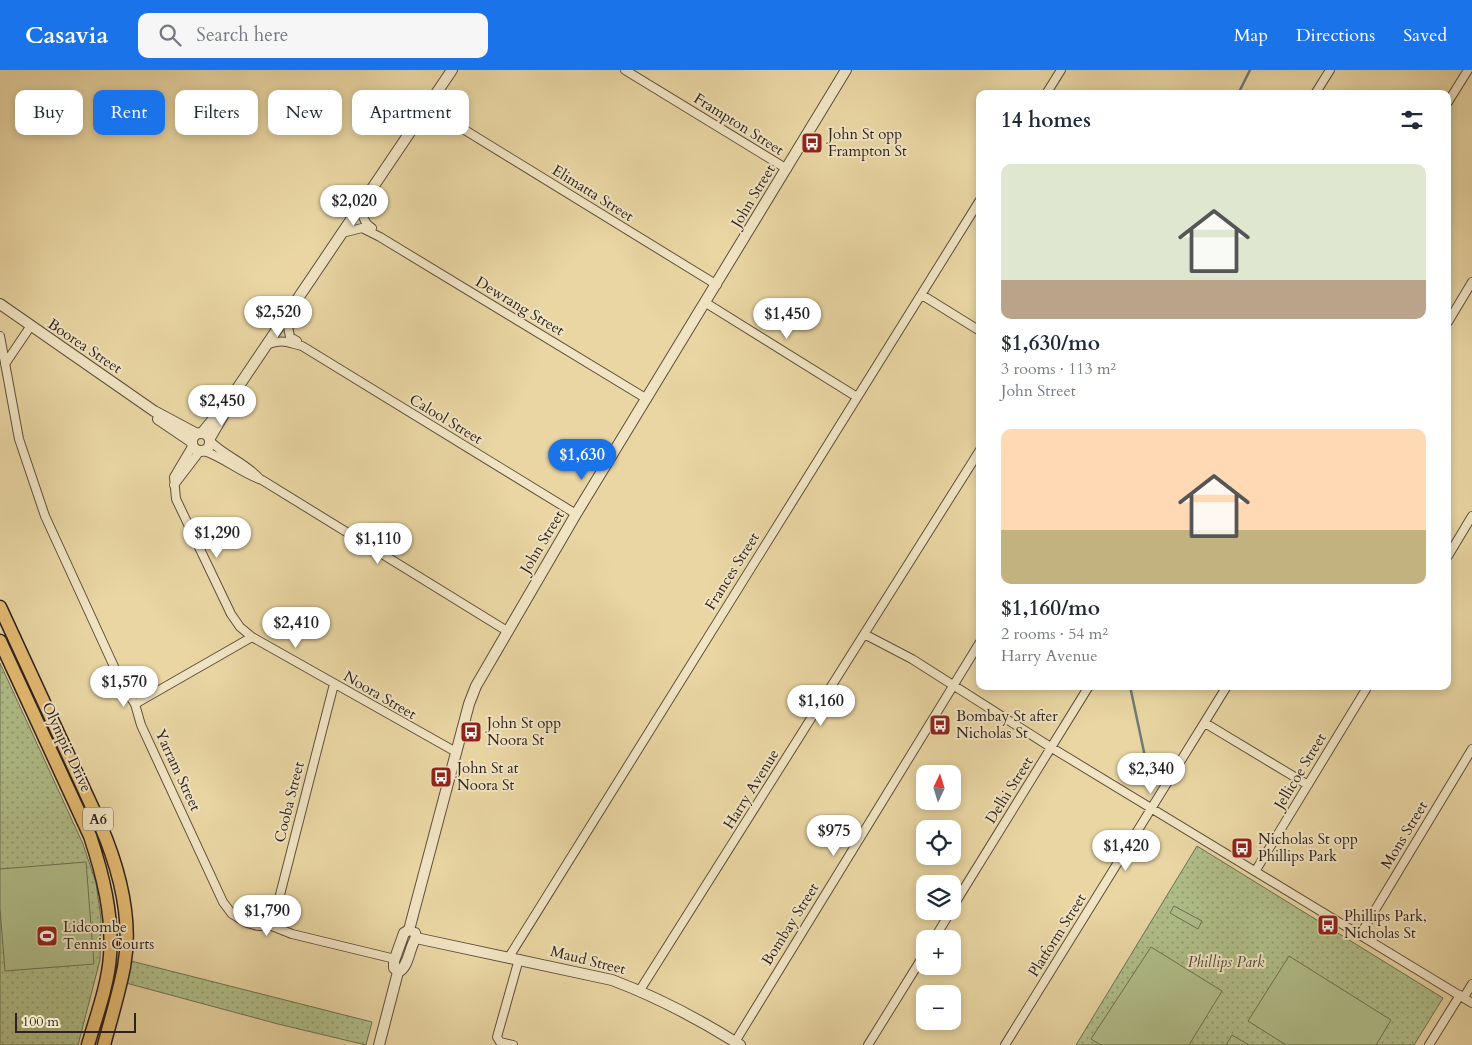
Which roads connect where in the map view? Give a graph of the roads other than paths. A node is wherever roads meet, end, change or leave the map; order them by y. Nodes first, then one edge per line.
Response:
1 (452, 70) edge
2 (625, 70) edge
3 (846, 70) edge
4 (1060, 70) edge
5 (1330, 70) edge
6 (1468, 70) edge
7 (439, 90) edge
8 (1048, 90) edge
9 (1318, 90) edge
10 (1451, 97) edge
11 (469, 133) edge
12 (408, 135) edge
13 (787, 169) junction
14 (362, 201) junction
15 (976, 207) edge
16 (342, 233) junction
17 (380, 237) junction
18 (1472, 282) edge
19 (717, 285) junction
20 (922, 295) junction
21 (706, 303) junction
22 (0, 304) edge
23 (286, 316) junction
24 (1451, 317) edge
25 (30, 326) junction
26 (976, 329) edge
27 (0, 336) edge
28 (266, 345) junction
29 (302, 346) junction
30 (5, 364) junction
31 (857, 397) junction
32 (647, 399) junction
33 (201, 442) junction
34 (976, 456) edge
35 (262, 480) junction
36 (576, 514) junction
37 (1472, 516) edge
38 (1451, 551) edge
39 (0, 607) edge
40 (507, 631) junction
41 (866, 634) junction
42 (252, 637) junction
43 (0, 641) edge
44 (976, 648) edge
45 (334, 684) junction
46 (953, 685) junction
47 (1087, 690) edge
48 (1224, 690) edge
49 (1366, 690) edge
50 (135, 704) junction
51 (1204, 723) junction
52 (1052, 748) junction
53 (1472, 750) edge
54 (456, 752) junction
55 (1308, 785) junction
56 (1152, 809) junction
57 (1256, 870) junction
58 (961, 895) edge
59 (272, 926) junction
60 (412, 934) junction
61 (1360, 935) junction
62 (514, 958) junction
63 (395, 959) junction
64 (916, 968) edge
65 (398, 972) junction
66 (1472, 984) edge
67 (640, 990) junction
68 (1462, 996) junction
69 (1472, 1003) edge
70 (737, 1043) edge
71 (88, 1045) edge
72 (104, 1045) edge
73 (379, 1045) edge
74 (513, 1045) edge
75 (868, 1045) edge
76 (1005, 1045) edge
77 (1429, 1045) edge

1 - 7 street
2 - 13 street, Frampton Street
3 - 13 street, John Street
4 - 8 street
5 - 9 street
6 - 10 street
11 - 19 street, Elimatta Street
12 - 14 street
13 - 19 street, John Street
14 - 16 street
14 - 17 street, Dewrang Street
15 - 20 street, Frances Street
16 - 17 street, Dewrang Street
16 - 23 street
17 - 32 street, Dewrang Street
18 - 24 street
19 - 21 street, John Street
20 - 26 street
20 - 31 street, Frances Street
21 - 31 street
21 - 32 street, John Street
22 - 25 street, Boorea Street
23 - 28 street
23 - 29 street, Calool Street
25 - 30 street
25 - 33 street, Boorea Street
27 - 30 street, Yarram Street
28 - 29 street, Calool Street
28 - 33 street
29 - 36 street, Calool Street
30 - 50 street, Yarram Street
31 - 62 street, Frances Street
32 - 36 street, John Street
33 - 35 street, Boorea Street
33 - 35 street, Boorea Street
33 - 42 street, Noora Street
34 - 41 street, Harry Avenue
35 - 40 street, Boorea Street
36 - 40 street, John Street
37 - 38 street
39 - 72 highway, Olympic Drive / A6
40 - 54 street, John Street
41 - 46 street
41 - 67 street, Harry Avenue
42 - 45 street, Noora Street
42 - 50 street
43 - 71 highway, Olympic Drive / A6
44 - 46 street, Bombay Street
45 - 54 street, Noora Street
45 - 59 street, Cooba Street
46 - 52 street
46 - 70 street, Bombay Street
47 - 52 street, Delhi Street
48 - 51 street, Platform Street
49 - 55 street, Jellicoe Street
50 - 59 street, Yarram Street
51 - 55 street
51 - 56 street, Platform Street
52 - 56 street
52 - 58 street, Delhi Street
53 - 61 street, Mons Street
54 - 60 street, John Street
55 - 57 street, Jellicoe Street
56 - 57 street
56 - 76 street, Platform Street
57 - 61 street
59 - 63 street, Yarram Street
60 - 62 street, Maud Street
60 - 63 street
60 - 65 street
61 - 68 street
62 - 67 street, Maud Street
62 - 74 street, Frances Street
63 - 65 street
64 - 75 street
65 - 73 street
66 - 68 street
67 - 70 street, Maud Street
68 - 69 street
68 - 77 street

